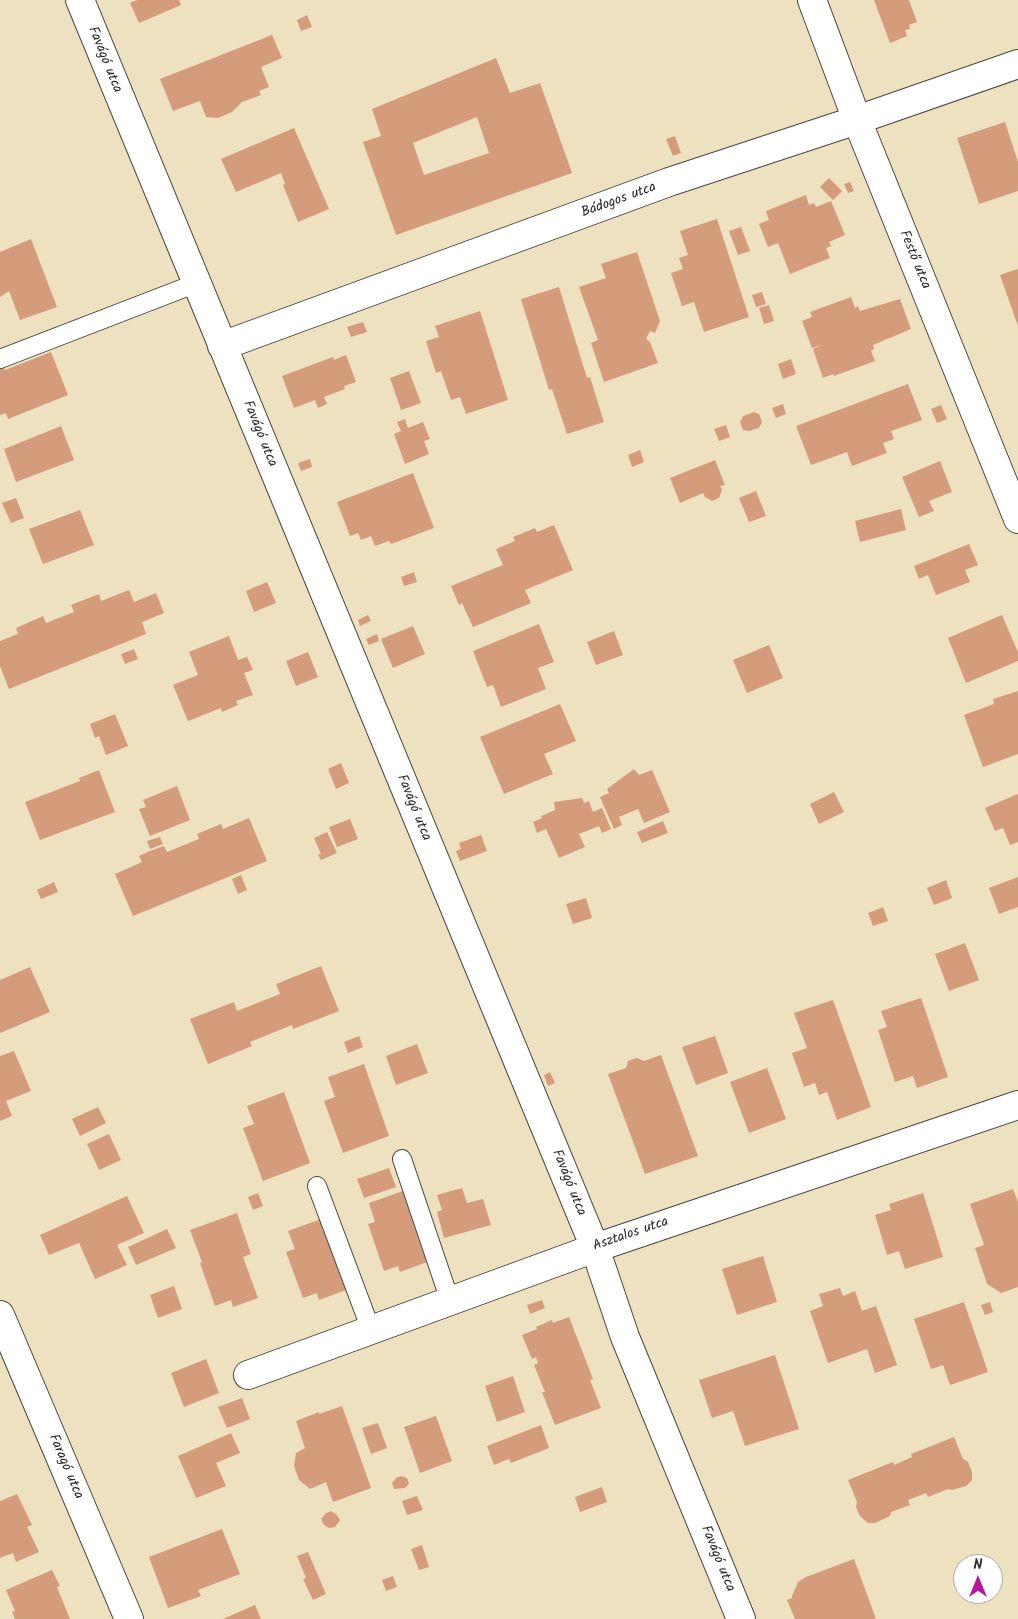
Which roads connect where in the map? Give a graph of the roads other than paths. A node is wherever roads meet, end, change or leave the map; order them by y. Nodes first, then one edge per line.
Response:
1 (80, 0) edge
2 (812, 0) edge
3 (1018, 64) edge
4 (857, 120) junction
5 (196, 283) junction
6 (222, 346) junction
7 (0, 359) edge
8 (1018, 519) edge
9 (1018, 1105) edge
10 (402, 1159) dead end
11 (317, 1186) dead end
12 (595, 1248) junction
13 (450, 1301) junction
14 (0, 1315) edge
15 (371, 1330) junction
16 (248, 1375) dead end
17 (129, 1619) edge
18 (742, 1619) edge

1 - 5 street, Favágó utca
2 - 4 street, Festő utca
3 - 4 street, Bádogos utca
4 - 6 street, Bádogos utca
4 - 8 street, Festő utca
5 - 6 street, Favágó utca
5 - 7 lane
6 - 12 street, Favágó utca
9 - 12 street, Asztalos utca
10 - 13 lane
11 - 15 lane
12 - 13 street, Asztalos utca
12 - 18 street, Favágó utca
13 - 15 street, Asztalos utca
14 - 17 street, Faragó utca
15 - 16 street, Asztalos utca

